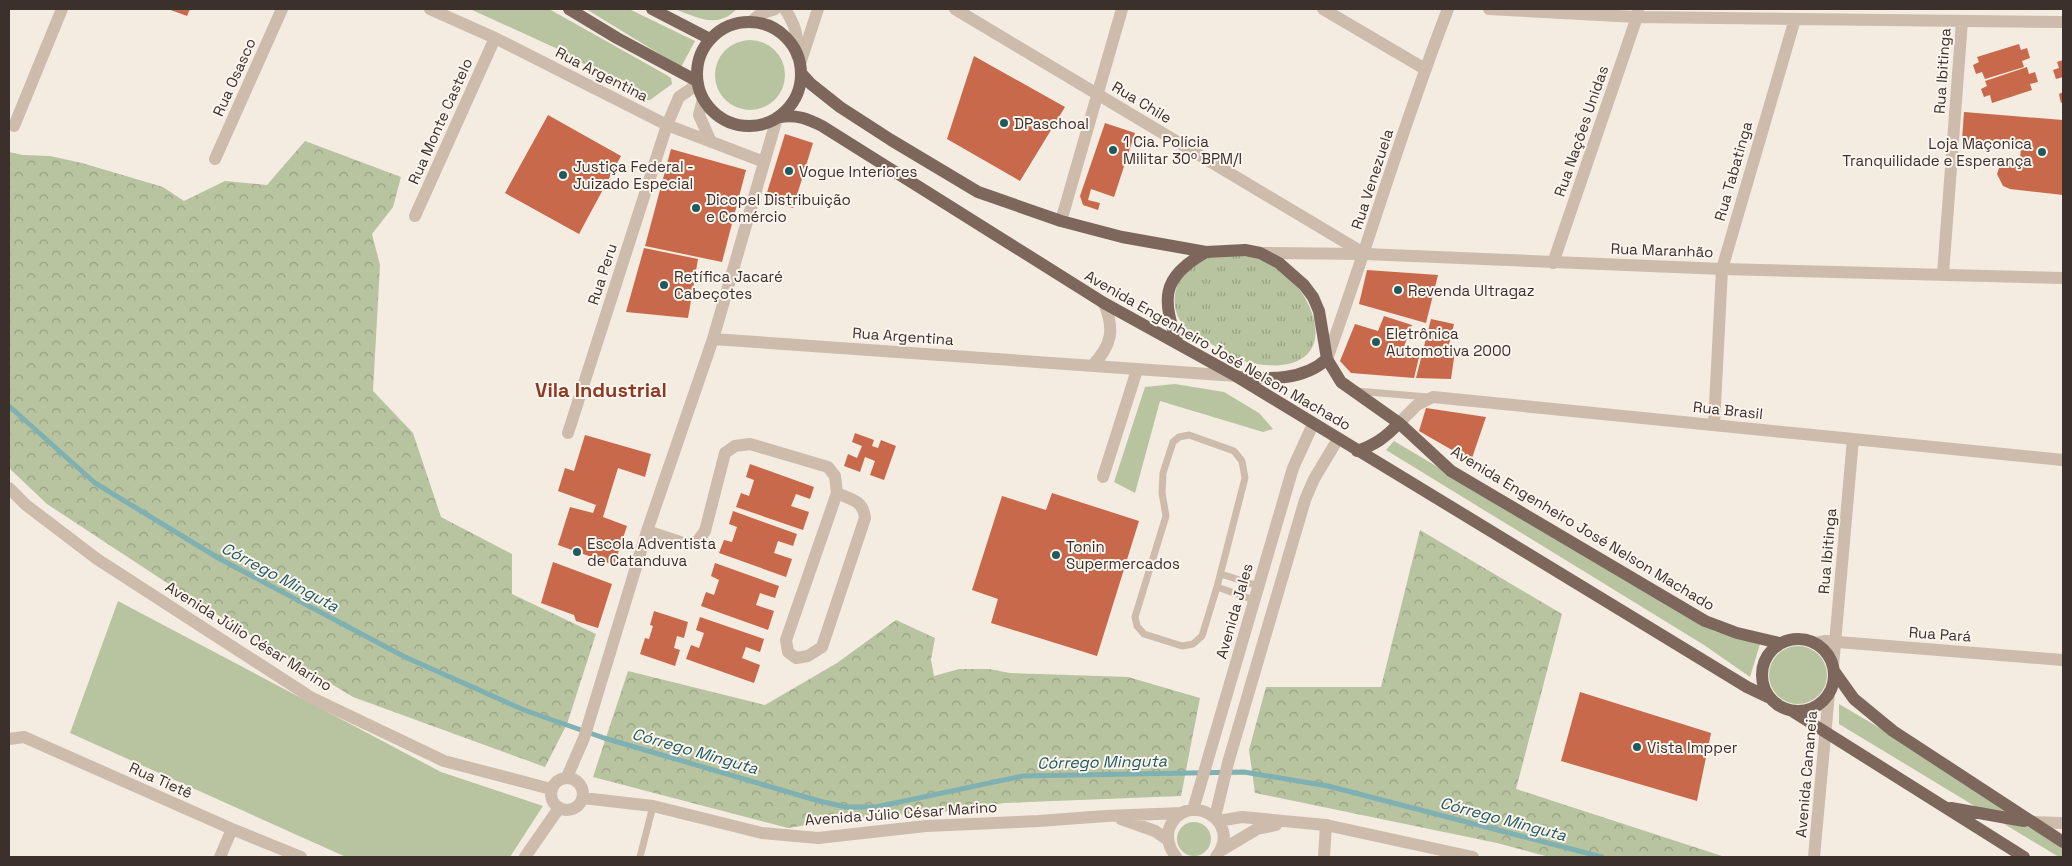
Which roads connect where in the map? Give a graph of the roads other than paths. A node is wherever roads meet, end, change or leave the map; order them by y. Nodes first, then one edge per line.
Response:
1 (62, 9) edge
2 (282, 9) edge
3 (430, 9) edge
4 (570, 9) edge
5 (652, 9) edge
6 (775, 9) edge
7 (785, 9) edge
8 (818, 9) edge
9 (955, 9) edge
10 (1122, 9) edge
11 (1323, 9) edge
12 (1448, 9) edge
13 (1489, 9) edge
14 (1637, 13) edge
15 (1699, 13) edge
16 (1898, 14) edge
17 (1795, 19) junction
18 (1962, 21) junction
19 (751, 22) junction
20 (2063, 22) edge
21 (495, 38) junction
22 (710, 39) junction
23 (799, 64) junction
24 (1425, 69) junction
25 (698, 83) junction
26 (1096, 94) junction
27 (703, 99) junction
28 (779, 118) junction
29 (667, 125) junction
30 (14, 126) dead end
31 (711, 142) junction
32 (216, 159) dead end
33 (764, 162) junction
34 (415, 216) dead end
35 (1061, 221) junction
36 (1206, 252) junction
37 (1260, 253) junction
38 (1365, 254) junction
39 (1553, 263) junction
40 (1722, 269) junction
41 (1943, 274) junction
42 (2063, 278) edge
43 (1104, 303) junction
44 (713, 339) junction
45 (1178, 344) junction
46 (1327, 359) junction
47 (1092, 366) junction
48 (1137, 370) junction
49 (1236, 376) junction
50 (1353, 391) junction
51 (1433, 397) junction
52 (1399, 422) junction
53 (1313, 424) junction
54 (1714, 425) junction
55 (568, 433) dead end
56 (1338, 439) junction
57 (1853, 439) junction
58 (1357, 451) junction
59 (2063, 460) edge
60 (1103, 477) dead end
61 (9, 488) edge
62 (837, 493) junction
63 (647, 531) junction
64 (1221, 574) junction
65 (1258, 586) junction
66 (1218, 587) junction
67 (1254, 600) junction
68 (1836, 642) junction
69 (1779, 643) junction
70 (1815, 643) junction
71 (2063, 660) edge
72 (1834, 669) junction
73 (1829, 693) junction
74 (1768, 697) junction
75 (1792, 711) junction
76 (1826, 733) junction
77 (9, 739) edge
78 (567, 778) junction
79 (551, 789) junction
80 (582, 798) junction
81 (654, 806) junction
82 (1943, 807) junction
83 (559, 808) junction
84 (1187, 811) junction
85 (1106, 816) junction
86 (1216, 819) junction
87 (1292, 822) junction
88 (2030, 822) junction
89 (2063, 823) edge
90 (1326, 826) junction
91 (232, 829) junction
92 (2063, 842) edge
93 (1171, 851) edge
94 (1218, 854) edge
95 (220, 857) edge
96 (301, 857) edge
97 (525, 857) edge
98 (640, 857) edge
99 (1324, 857) edge
100 (1473, 857) edge
101 (1814, 857) edge
102 (2024, 857) edge

1 - 30 street
2 - 32 street, Rua Osasco
3 - 21 street, Rua Argentina
4 - 25 main road
5 - 22 main road
6 - 19 street
7 - 23 street
8 - 23 street
9 - 26 street, Rua Chile
10 - 26 street
11 - 24 street
12 - 24 street, Rua Venezuela
13 - 14 street
14 - 15 street
14 - 39 street, Rua Nações Unidas
15 - 17 street
16 - 17 street
16 - 18 street
17 - 40 street, Rua Tabatinga
18 - 20 street
18 - 41 street, Rua Ibitinga
19 - 22 main road
19 - 23 main road
21 - 29 street, Rua Argentina
21 - 34 street, Rua Monte Castelo
22 - 25 main road
23 - 28 main road
23 - 35 main road, Avenida Engenheiro José Nelson Machado
24 - 38 street, Rua Venezuela
25 - 27 main road
25 - 29 street, Rua Peru
26 - 35 street
26 - 38 street, Rua Chile
27 - 28 main road
27 - 31 street
28 - 33 street
28 - 43 main road, Avenida Engenheiro José Nelson Machado
29 - 31 street, Rua Argentina
29 - 55 street, Rua Peru
31 - 33 street, Rua Argentina
33 - 44 street
35 - 36 main road, Avenida Engenheiro José Nelson Machado
36 - 37 main road, Avenida Engenheiro José Nelson Machado
36 - 45 main road
37 - 38 street, Rua Maranhão
37 - 46 main road, Avenida Engenheiro José Nelson Machado
38 - 39 street, Rua Maranhão
38 - 46 street, Rua Venezuela
39 - 40 street, Rua Maranhão
40 - 41 street, Rua Maranhão
40 - 54 street, Rua Tabatinga
41 - 42 street, Rua Maranhão
43 - 45 main road, Avenida Engenheiro José Nelson Machado
43 - 47 street
44 - 47 street, Rua Argentina
44 - 63 street
45 - 49 main road, Avenida Engenheiro José Nelson Machado
46 - 49 main road
46 - 50 main road, Avenida Engenheiro José Nelson Machado
47 - 48 street, Rua Argentina
48 - 49 street, Rua Argentina
48 - 60 street
49 - 53 main road, Avenida Engenheiro José Nelson Machado
50 - 51 lane
50 - 52 main road, Avenida Engenheiro José Nelson Machado
51 - 52 street
51 - 54 street, Rua Brasil
52 - 58 main road
52 - 69 main road, Avenida Engenheiro José Nelson Machado
53 - 56 main road, Avenida Engenheiro José Nelson Machado
53 - 65 street, Avenida Jales
54 - 57 street, Rua Brasil
56 - 58 main road, Avenida Engenheiro José Nelson Machado
56 - 86 street
57 - 59 street, Rua Brasil
57 - 68 street, Rua Ibitinga
58 - 74 main road, Avenida Engenheiro José Nelson Machado
61 - 79 street, Avenida Júlio César Marino
62 - 62 street
62 - 63 street
63 - 78 street
64 - 65 lane
64 - 66 lane
64 - 66 lane
65 - 67 street, Avenida Jales
66 - 67 lane
67 - 84 street, Avenida Jales
68 - 70 street, Rua Pará
68 - 71 street, Rua Pará
68 - 72 street, Rua Ibitinga
69 - 70 main road
69 - 74 main road
70 - 72 main road
72 - 73 main road
72 - 88 main road
73 - 75 main road
73 - 76 street, Avenida Cananeia
74 - 75 main road
75 - 76 main road
76 - 82 main road
76 - 101 street, Avenida Cananeia
77 - 91 street, Rua Tietê
78 - 79 street
78 - 80 street
79 - 83 street
80 - 81 street, Avenida Júlio César Marino
80 - 83 street
81 - 85 street, Avenida Júlio César Marino
81 - 98 lane
82 - 88 main road
82 - 102 main road
83 - 97 street
84 - 85 street, Avenida Júlio César Marino
84 - 86 street, Avenida Júlio César Marino
84 - 93 street, Avenida Jales
85 - 93 street, Avenida Júlio César Marino
86 - 87 street
86 - 94 street
87 - 90 street
87 - 94 street
88 - 89 street
88 - 92 main road
90 - 99 street
90 - 100 street
91 - 95 street
91 - 96 street, Rua Tietê

